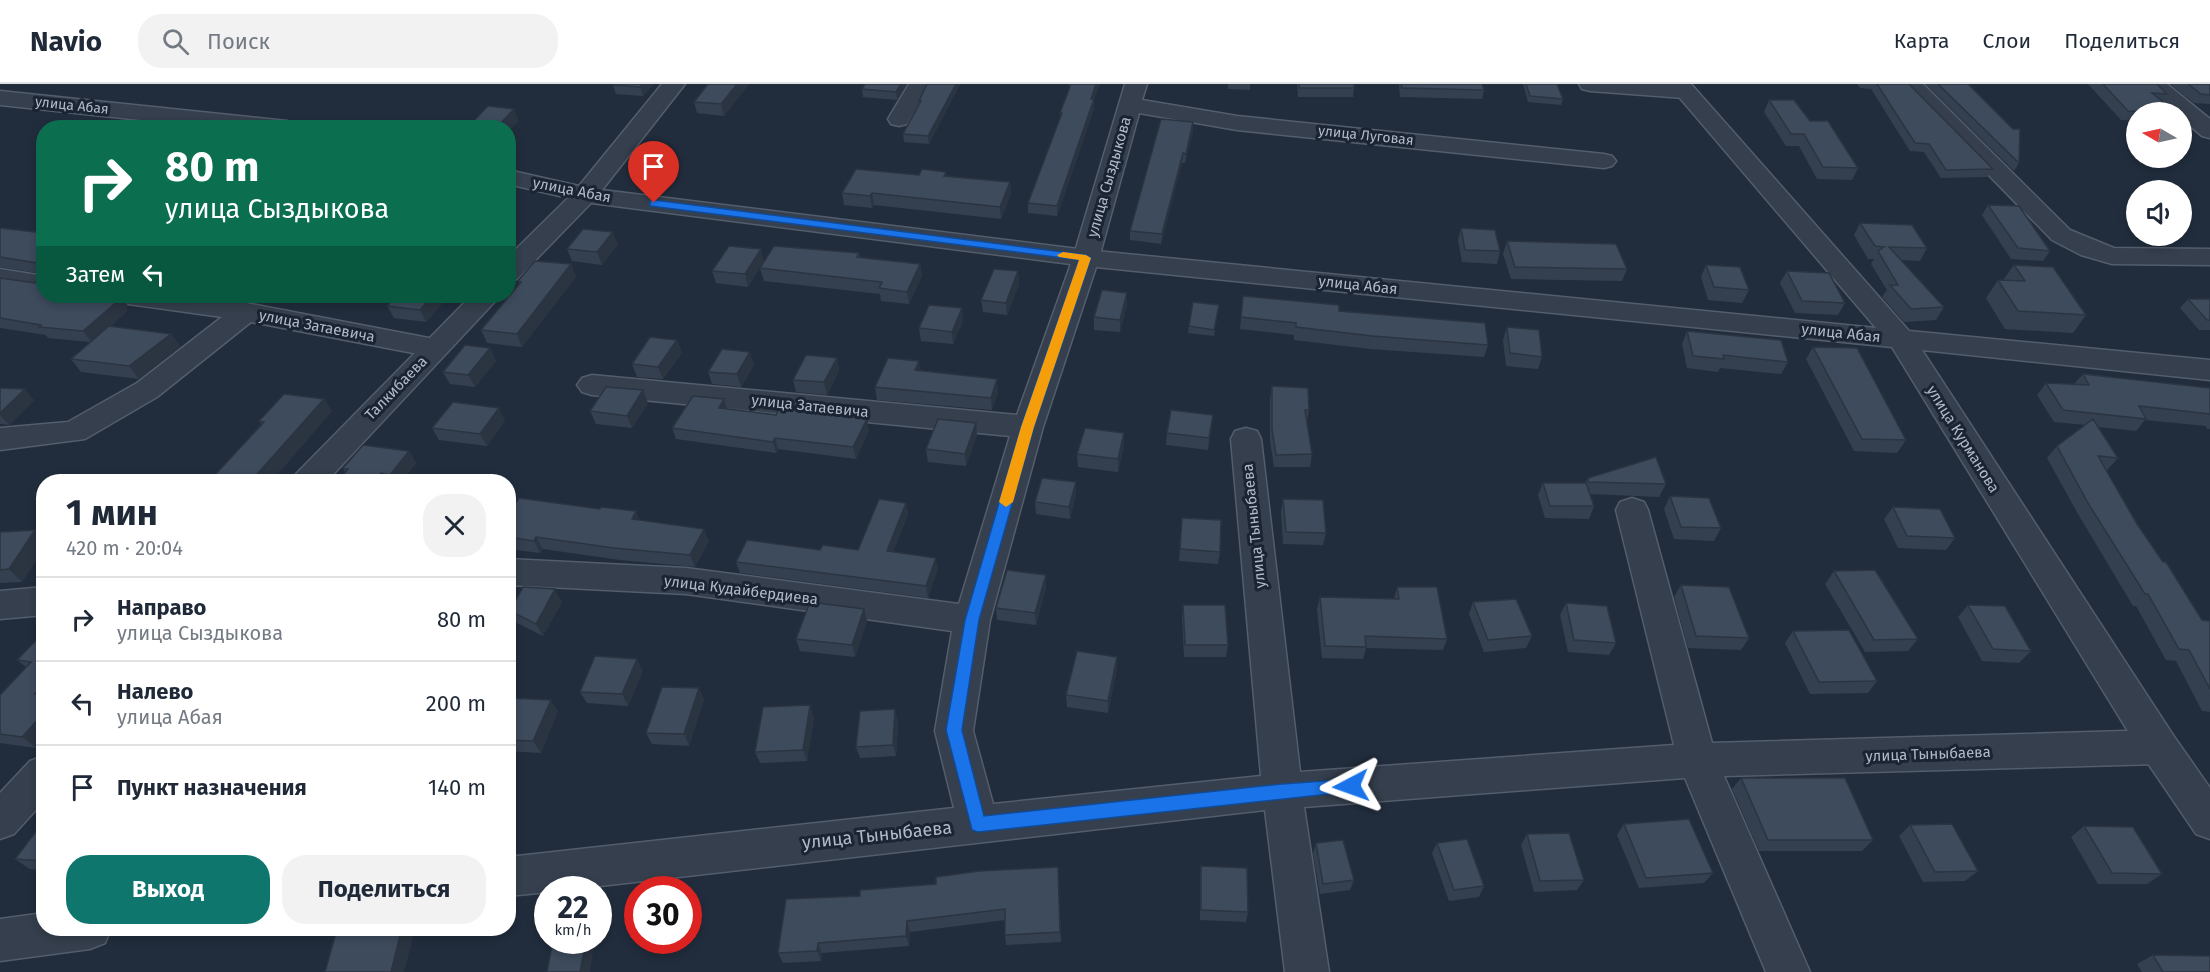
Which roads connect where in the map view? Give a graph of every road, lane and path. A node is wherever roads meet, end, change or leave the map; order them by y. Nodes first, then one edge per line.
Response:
1 (674, 84) edge
2 (920, 84) edge
3 (1590, 84) edge
4 (1911, 84) edge
5 (2154, 84) edge
6 (1682, 88) edge
7 (1133, 94) edge
8 (0, 98) edge
9 (899, 119) dead end
10 (210, 120) edge
11 (2210, 131) edge
12 (1604, 161) dead end
13 (516, 179) edge
14 (585, 195) junction
15 (2210, 257) edge
16 (1086, 258) junction
17 (516, 265) edge
18 (0, 277) edge
19 (36, 283) edge
20 (180, 303) edge
21 (479, 303) edge
22 (246, 312) junction
23 (1900, 338) junction
24 (434, 348) junction
25 (2209, 372) edge
26 (592, 385) dead end
27 (1028, 427) junction
28 (0, 439) edge
29 (1245, 439) dead end
30 (315, 474) edge
31 (1632, 510) dead end
32 (516, 572) edge
33 (36, 602) edge
34 (0, 605) edge
35 (972, 620) junction
36 (2159, 747) junction
37 (1697, 760) junction
38 (36, 782) edge
39 (1282, 791) junction
40 (0, 820) edge
41 (2210, 821) edge
42 (978, 825) junction
43 (516, 876) edge
44 (36, 935) edge
45 (0, 940) edge
46 (1307, 972) edge
47 (1788, 972) edge

1 - 14 street
2 - 9 street
3 - 6 street
4 - 15 street
5 - 11 street
6 - 23 street, улица Курманова
7 - 12 street, улица Луговая
7 - 16 street, улица Сыздыкова
8 - 10 street, улица Абая
13 - 14 street, улица Абая
14 - 16 street, улица Абая
14 - 17 street
16 - 23 street, улица Абая
16 - 27 street, улица Сыздыкова
18 - 19 street
20 - 22 street, улица Затаевича
21 - 24 street, Талкибаева
22 - 24 street, улица Затаевича
22 - 28 street
23 - 25 street, улица Абая
23 - 36 street, улица Курманова
24 - 30 street, Талкибаева
26 - 27 street, улица Затаевича
27 - 35 street, улица Сыздыкова
29 - 39 street, улица Тыныбаева
31 - 37 street
32 - 35 street, улица Кудайбердиева
33 - 34 street
35 - 42 street, улица Сыздыкова
36 - 37 street, улица Тыныбаева
36 - 41 street, улица Курманова
37 - 39 street, улица Тыныбаева
37 - 47 street
38 - 40 street
39 - 42 street, улица Тыныбаева
39 - 46 street, улица Тыныбаева
42 - 43 street, улица Тыныбаева
44 - 45 street

